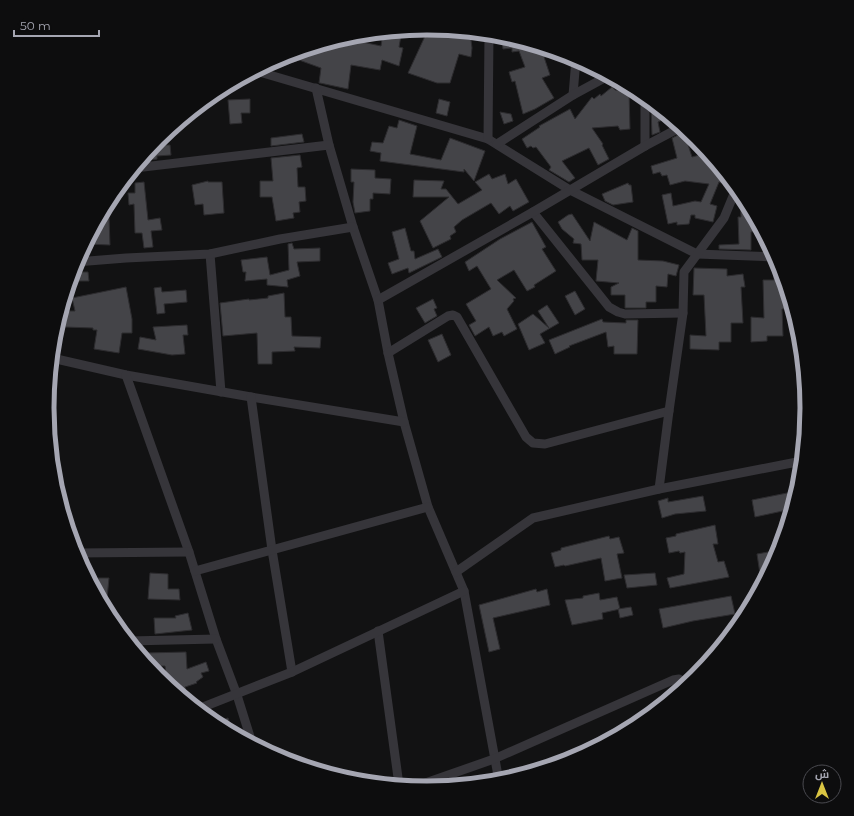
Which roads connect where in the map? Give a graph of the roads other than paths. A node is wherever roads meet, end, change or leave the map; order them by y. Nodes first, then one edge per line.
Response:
1 (489, 40) edge
2 (575, 65) edge
3 (264, 72) edge
4 (603, 79) edge
5 (316, 88) junction
6 (573, 95) junction
7 (645, 106) edge
8 (675, 130) edge
9 (488, 139) junction
10 (497, 144) junction
11 (329, 145) junction
12 (645, 146) junction
13 (143, 167) edge
14 (570, 190) junction
15 (733, 196) edge
16 (533, 212) junction
17 (353, 226) junction
18 (210, 254) junction
19 (697, 254) junction
20 (768, 257) edge
21 (84, 261) edge
22 (378, 300) junction
23 (683, 313) junction
24 (388, 353) junction
25 (57, 359) edge
26 (126, 375) junction
27 (220, 392) junction
28 (251, 397) junction
29 (669, 411) junction
30 (404, 422) junction
31 (796, 462) edge
32 (659, 489) junction
33 (428, 507) junction
34 (272, 550) junction
35 (189, 552) junction
36 (83, 553) edge
37 (195, 571) junction
38 (456, 572) junction
39 (464, 591) junction
40 (378, 631) junction
41 (216, 639) junction
42 (136, 641) edge
43 (292, 672) junction
44 (681, 681) edge
45 (237, 694) junction
46 (204, 707) edge
47 (250, 736) edge
48 (494, 759) junction
49 (498, 774) edge
50 (398, 780) edge
51 (432, 781) edge

1 - 9 street
2 - 6 street
3 - 5 street
4 - 6 street
5 - 9 street
5 - 11 street
6 - 10 street
7 - 12 street
8 - 12 street
9 - 10 street
10 - 14 street
11 - 13 street
11 - 17 street
12 - 14 street
14 - 16 street
14 - 19 street
15 - 19 street
16 - 22 street
16 - 23 street
17 - 18 street
17 - 22 street
18 - 21 street
18 - 27 street
19 - 20 street
19 - 23 street
22 - 24 street
23 - 29 street
24 - 29 street
24 - 30 street
25 - 26 street
26 - 27 street
26 - 35 street
27 - 28 street
28 - 30 street
28 - 34 street
29 - 32 street
30 - 33 street
31 - 32 street
32 - 38 street
33 - 34 street
33 - 38 street
34 - 37 street
34 - 43 street
35 - 36 street
35 - 37 street
37 - 41 street
38 - 39 street
39 - 40 street
39 - 48 street
40 - 43 street
40 - 50 street
41 - 42 street
41 - 45 street
43 - 45 street
44 - 48 street
45 - 46 street
45 - 47 street
48 - 49 street
48 - 51 street

